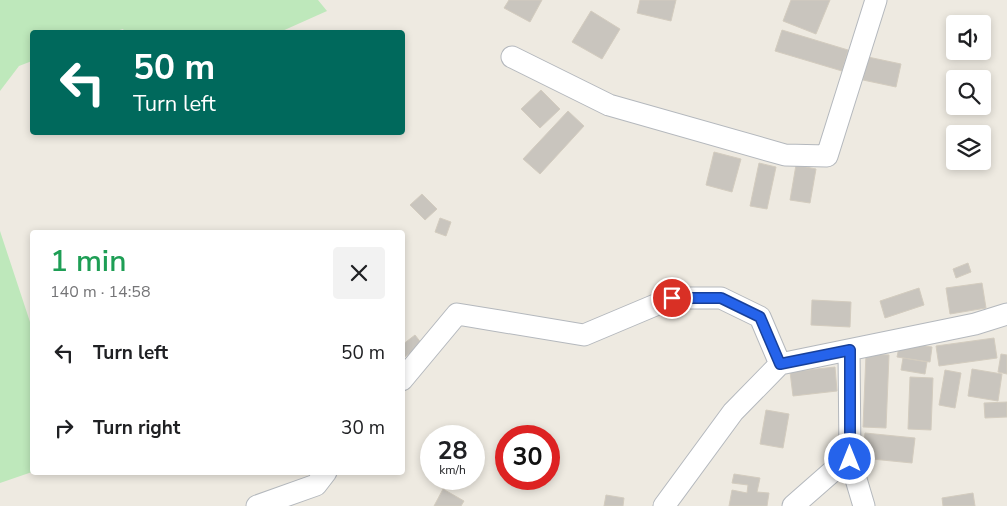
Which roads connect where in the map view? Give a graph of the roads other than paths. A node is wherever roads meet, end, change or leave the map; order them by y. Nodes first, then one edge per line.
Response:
1 (876, 0) edge
2 (512, 57) dead end
3 (1007, 314) edge
4 (850, 350) junction
5 (780, 364) junction
6 (405, 376) edge
7 (850, 459) junction
8 (324, 475) edge
9 (257, 506) edge
10 (664, 506) edge
11 (793, 506) edge
12 (864, 506) edge

1 - 2 street
3 - 4 street
4 - 5 street
4 - 7 street
5 - 6 street
5 - 10 street
7 - 11 street
7 - 12 street
8 - 9 street

